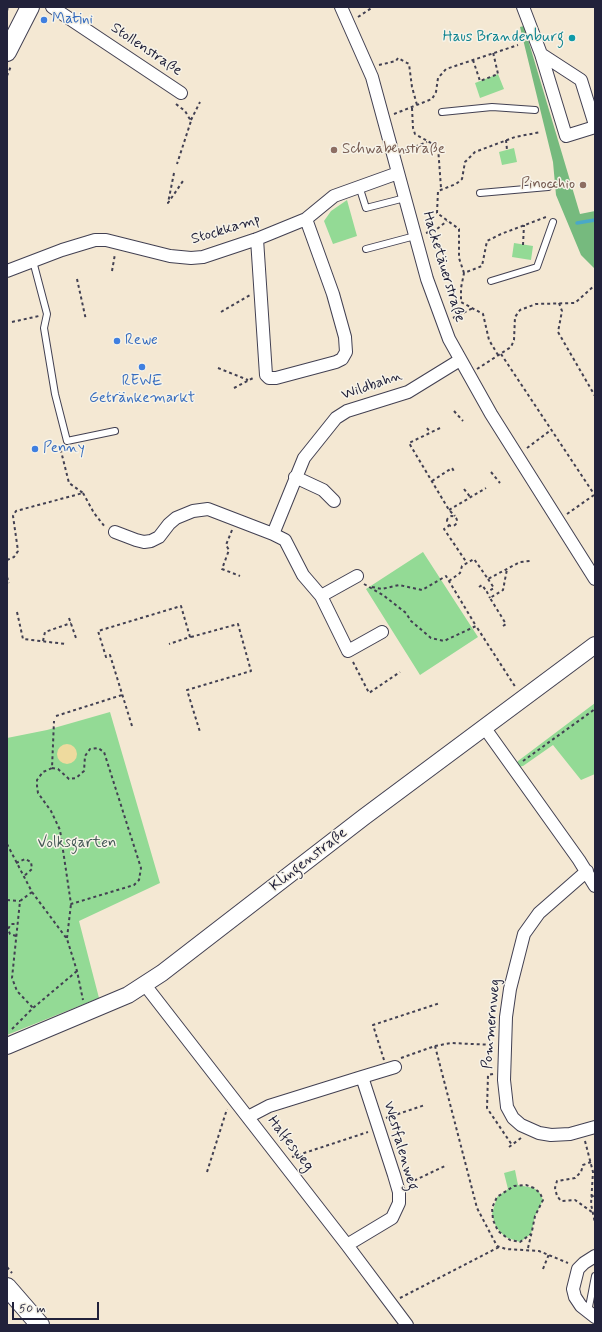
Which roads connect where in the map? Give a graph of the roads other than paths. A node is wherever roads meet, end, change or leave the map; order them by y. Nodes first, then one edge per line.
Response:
1 (30, 7) edge
2 (52, 7) edge
3 (341, 7) edge
4 (524, 7) edge
5 (7, 52) edge
6 (541, 54) junction
7 (178, 98) road end
8 (535, 110) dead end
9 (442, 112) dead end
10 (595, 126) edge
11 (398, 172) junction
12 (359, 186) junction
13 (548, 186) dead end
14 (480, 193) dead end
15 (405, 198) junction
16 (552, 218) road end
17 (306, 219) junction
18 (415, 236) junction
19 (257, 238) junction
20 (366, 250) dead end
21 (33, 261) junction
22 (7, 271) edge
23 (491, 281) dead end
24 (460, 360) junction
25 (115, 431) dead end
26 (296, 477) junction
27 (334, 501) dead end
28 (115, 532) road end
29 (273, 534) junction
30 (357, 576) dead end
31 (595, 579) edge
32 (321, 596) junction
33 (382, 632) dead end
34 (595, 645) edge
35 (484, 727) junction
36 (587, 871) junction
37 (595, 886) edge
38 (145, 985) junction
39 (7, 1046) edge
40 (391, 1068) road end
41 (362, 1077) junction
42 (248, 1117) junction
43 (595, 1127) edge
44 (347, 1245) junction
45 (595, 1256) edge
46 (595, 1276) edge
47 (7, 1287) edge
48 (592, 1315) edge
49 (40, 1325) edge
50 (407, 1325) edge

1 - 5 main road
2 - 7 street, Stollenstraße
3 - 11 street, Hacketäuerstraße
4 - 6 street
6 - 10 street
6 - 10 street
8 - 9 lane
11 - 12 street, Stockkamp
11 - 15 street, Hacketäuerstraße
12 - 15 lane
12 - 17 street, Stockkamp
13 - 14 lane
15 - 18 street, Hacketäuerstraße
16 - 23 lane
17 - 19 street, Stockkamp
17 - 19 street
18 - 20 lane
18 - 24 street, Hacketäuerstraße
19 - 21 street, Stockkamp
21 - 22 street, Stockkamp
21 - 25 lane
24 - 26 street, Wildbahn
24 - 31 street, Hacketäuerstraße
26 - 27 street
26 - 29 street, Wildbahn
28 - 29 street
29 - 32 street
30 - 32 street
32 - 33 street
34 - 35 street, Klingenstraße
35 - 36 street
35 - 38 street, Klingenstraße
36 - 37 street
36 - 43 street, Pommernweg
38 - 39 street, Klingenstraße
38 - 42 street, Halfesweg
40 - 41 street
41 - 42 street
41 - 44 street, Westfalenweg
42 - 44 street, Halfesweg
44 - 50 street, Halfesweg
45 - 48 street
46 - 48 lane
47 - 49 main road

